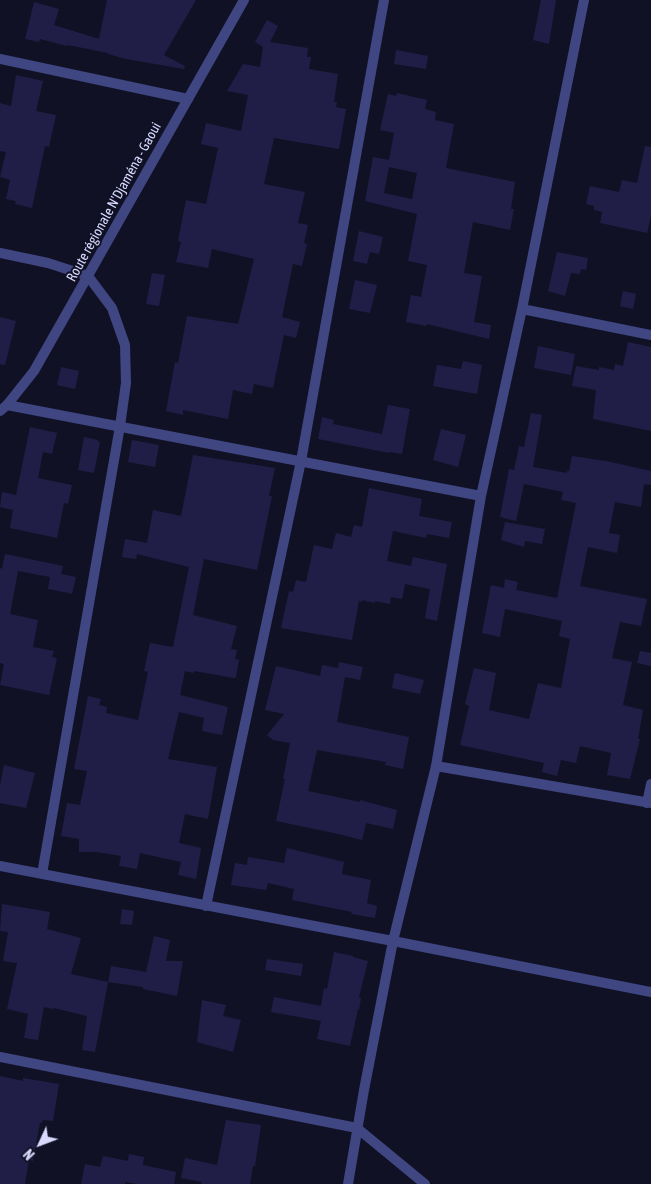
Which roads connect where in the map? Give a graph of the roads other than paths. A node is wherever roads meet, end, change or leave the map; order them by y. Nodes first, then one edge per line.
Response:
1 (244, 0) edge
2 (384, 0) edge
3 (584, 0) edge
4 (0, 59) edge
5 (188, 100) junction
6 (0, 253) edge
7 (88, 276) junction
8 (522, 309) junction
9 (651, 335) edge
10 (4, 408) edge
11 (120, 426) junction
12 (301, 461) junction
13 (481, 496) junction
14 (436, 766) junction
15 (651, 784) edge
16 (649, 803) edge
17 (0, 866) edge
18 (42, 874) junction
19 (206, 906) junction
20 (393, 941) junction
21 (651, 992) edge
22 (0, 1057) edge
23 (357, 1128) junction
24 (348, 1184) edge
25 (425, 1184) edge

1 - 5 street, Route régionale N'Djaména - Gaoui
2 - 12 street
3 - 8 street
4 - 5 street
5 - 7 street, Route régionale N'Djaména - Gaoui
6 - 7 street
7 - 10 street, Route régionale N'Djaména - Gaoui
7 - 11 street
8 - 9 street
8 - 13 street
10 - 11 street
11 - 12 street
11 - 18 street
12 - 13 street
12 - 19 street
13 - 14 street
14 - 16 street
14 - 20 street
15 - 16 street
17 - 18 street
18 - 19 street
19 - 20 street
20 - 21 street
20 - 23 street
22 - 23 street
23 - 24 street
23 - 25 street

